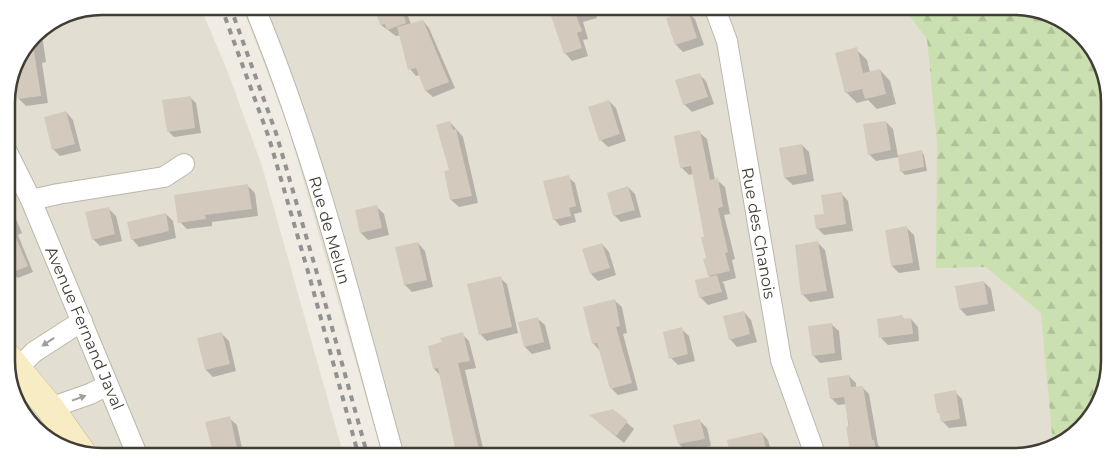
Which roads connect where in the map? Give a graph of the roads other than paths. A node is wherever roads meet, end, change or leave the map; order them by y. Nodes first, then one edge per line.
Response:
1 (258, 15) edge
2 (717, 15) edge
3 (184, 164) dead end
4 (15, 168) edge
5 (31, 200) junction
6 (82, 321) junction
7 (15, 362) edge
8 (15, 366) edge
9 (108, 385) junction
10 (50, 408) junction
11 (75, 443) edge
12 (134, 448) edge
13 (392, 448) edge
14 (813, 448) edge

1 - 13 street, Rue de Melun
2 - 14 street, Rue des Chanois
3 - 5 street
4 - 5 street, Avenue Fernand Javal
5 - 6 street, Avenue Fernand Javal
6 -> 7 street
6 - 9 street, Avenue Fernand Javal
8 - 10 main road
10 -> 9 street
9 - 12 street, Avenue Fernand Javal
10 - 11 main road

